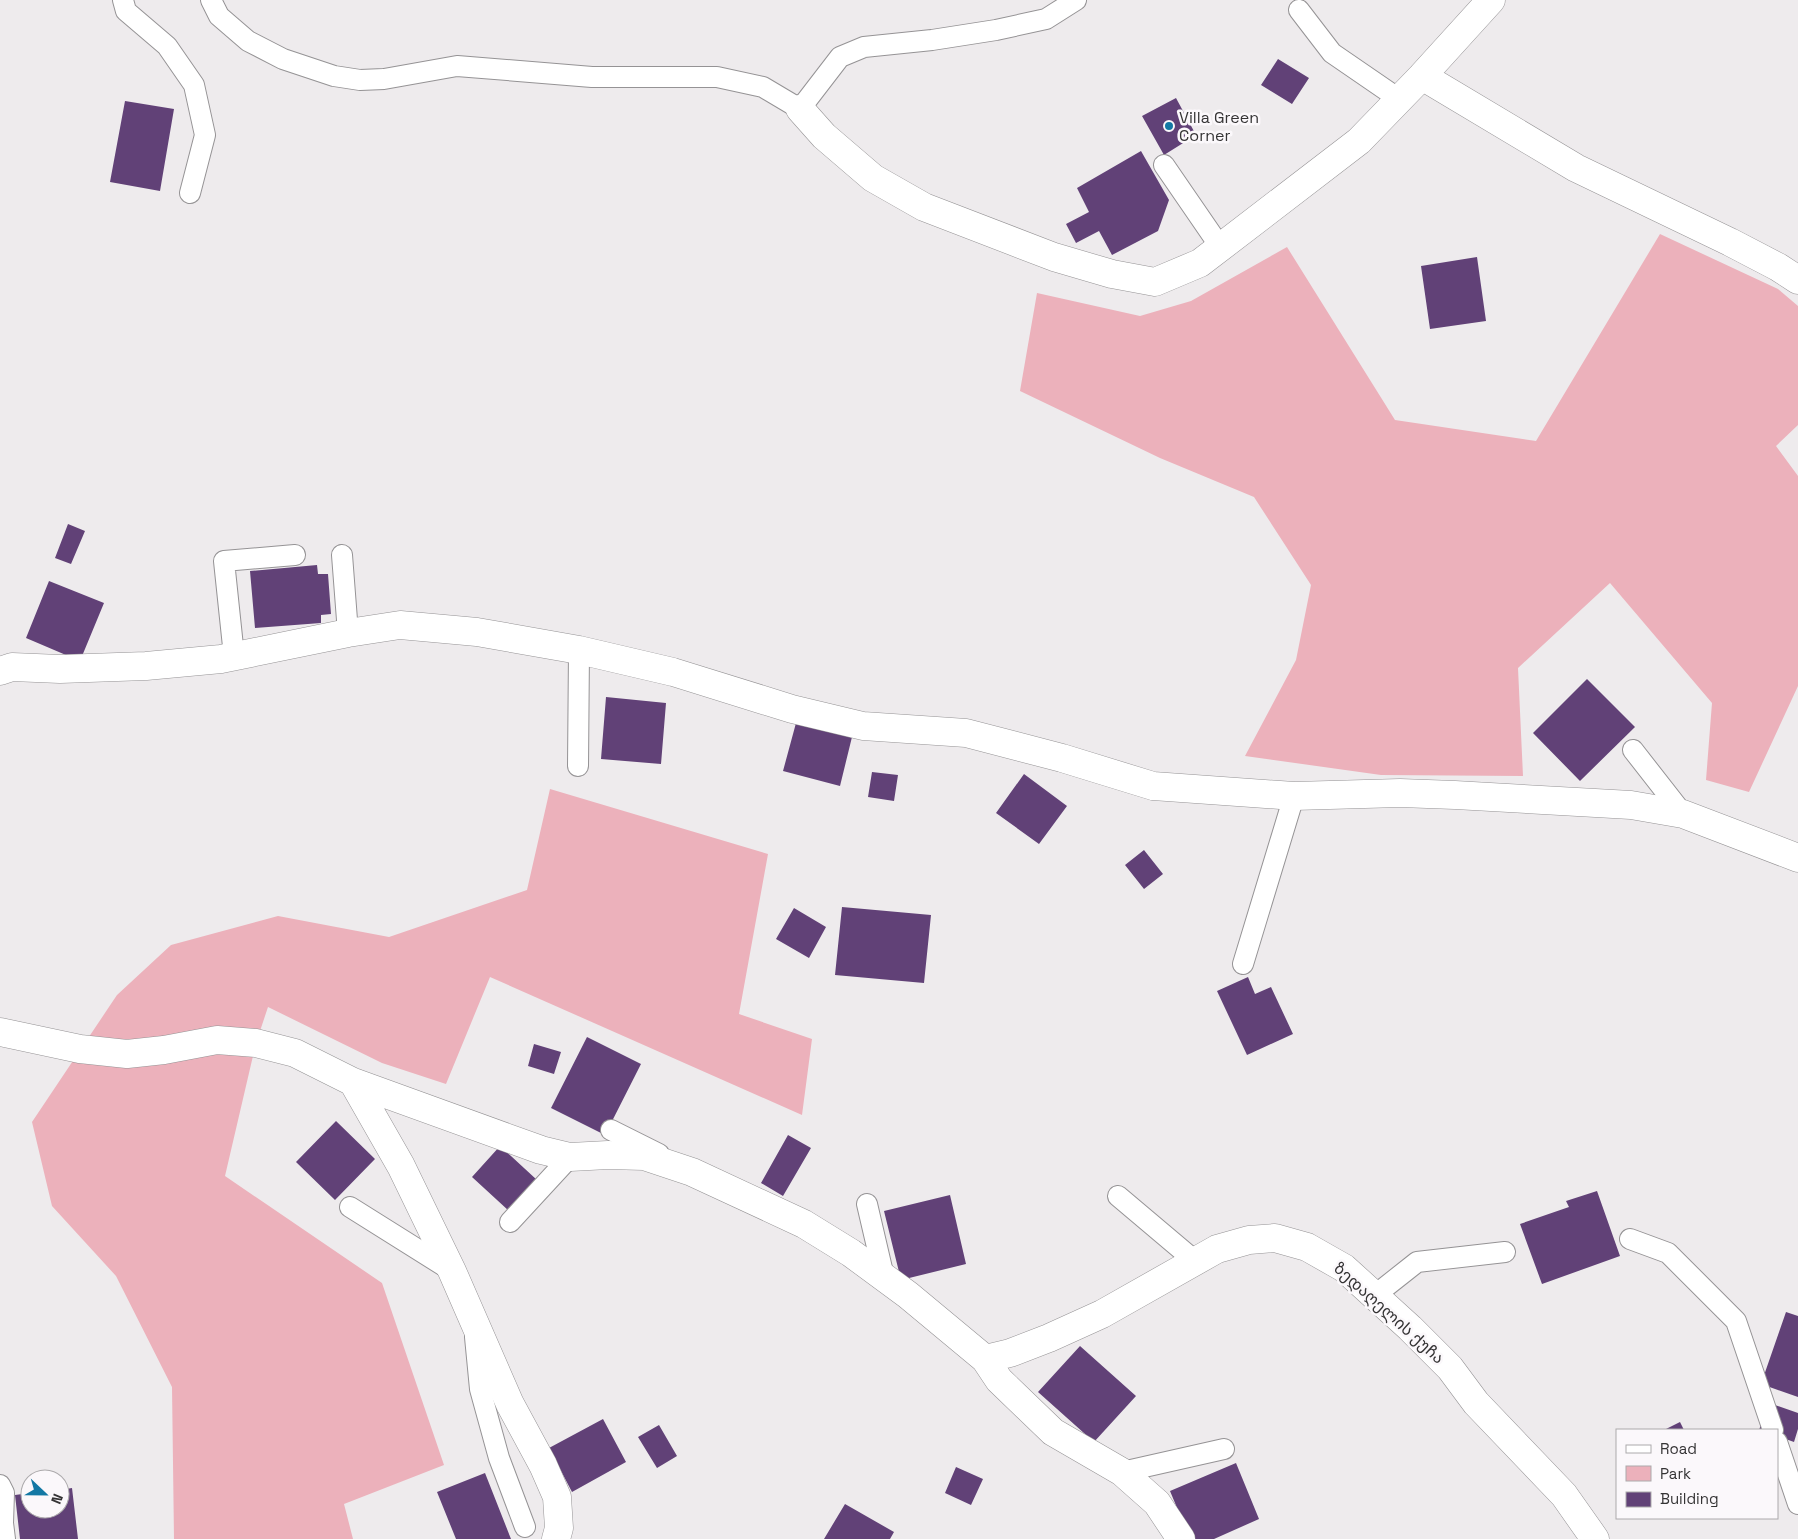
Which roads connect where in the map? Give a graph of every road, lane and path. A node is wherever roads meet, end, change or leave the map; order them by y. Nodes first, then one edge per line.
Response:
1 (123, 0) edge
2 (211, 0) edge
3 (1076, 0) edge
4 (1491, 0) edge
5 (1299, 10) dead end
6 (1422, 76) junction
7 (1400, 99) junction
8 (800, 108) junction
9 (1164, 165) dead end
10 (190, 194) dead end
11 (1220, 248) junction
12 (1798, 280) edge
13 (295, 554) dead end
14 (342, 556) dead end
15 (348, 633) junction
16 (579, 650) junction
17 (234, 656) junction
18 (0, 670) edge
19 (1633, 750) dead end
20 (578, 766) dead end
21 (1294, 796) junction
22 (1684, 814) junction
23 (1798, 858) edge
24 (1244, 964) dead end
25 (0, 1032) edge
26 (353, 1082) junction
27 (612, 1130) dead end
28 (570, 1157) junction
29 (692, 1172) junction
30 (1118, 1196) dead end
31 (867, 1204) dead end
32 (350, 1207) dead end
33 (510, 1222) dead end
34 (1630, 1238) dead end
35 (1505, 1252) dead end
36 (1195, 1261) junction
37 (452, 1271) junction
38 (884, 1277) junction
39 (1374, 1296) junction
40 (474, 1321) junction
41 (985, 1359) junction
42 (1773, 1429) edge
43 (1778, 1445) edge
44 (1224, 1449) dead end
45 (1122, 1472) junction
46 (0, 1485) edge
47 (1798, 1504) edge
48 (525, 1527) dead end
49 (5, 1539) edge
50 (556, 1539) edge
51 (1182, 1539) edge
52 (1595, 1539) edge

1 - 10 lane
2 - 8 lane
3 - 8 lane
4 - 6 street
5 - 7 lane
6 - 7 street
6 - 12 street
7 - 11 street
8 - 11 street
9 - 11 lane
13 - 17 lane
14 - 15 lane
15 - 16 street
15 - 17 street
16 - 20 lane
16 - 21 street
17 - 18 street
19 - 22 lane
21 - 22 street
21 - 24 lane
22 - 23 street
25 - 26 street
26 - 28 street
26 - 37 street
27 - 29 lane
28 - 29 street
28 - 33 lane
29 - 38 street
30 - 36 lane
31 - 38 lane
32 - 37 lane
34 - 42 lane
35 - 39 lane
36 - 39 street, ზედაღელის ქუჩა
36 - 41 street, ზედაღელის ქუჩა
37 - 40 street
38 - 41 street
39 - 52 street, ზედაღელის ქუჩა
40 - 48 lane
40 - 50 street
41 - 45 street
43 - 47 lane
44 - 45 lane
45 - 51 street
46 - 49 lane

